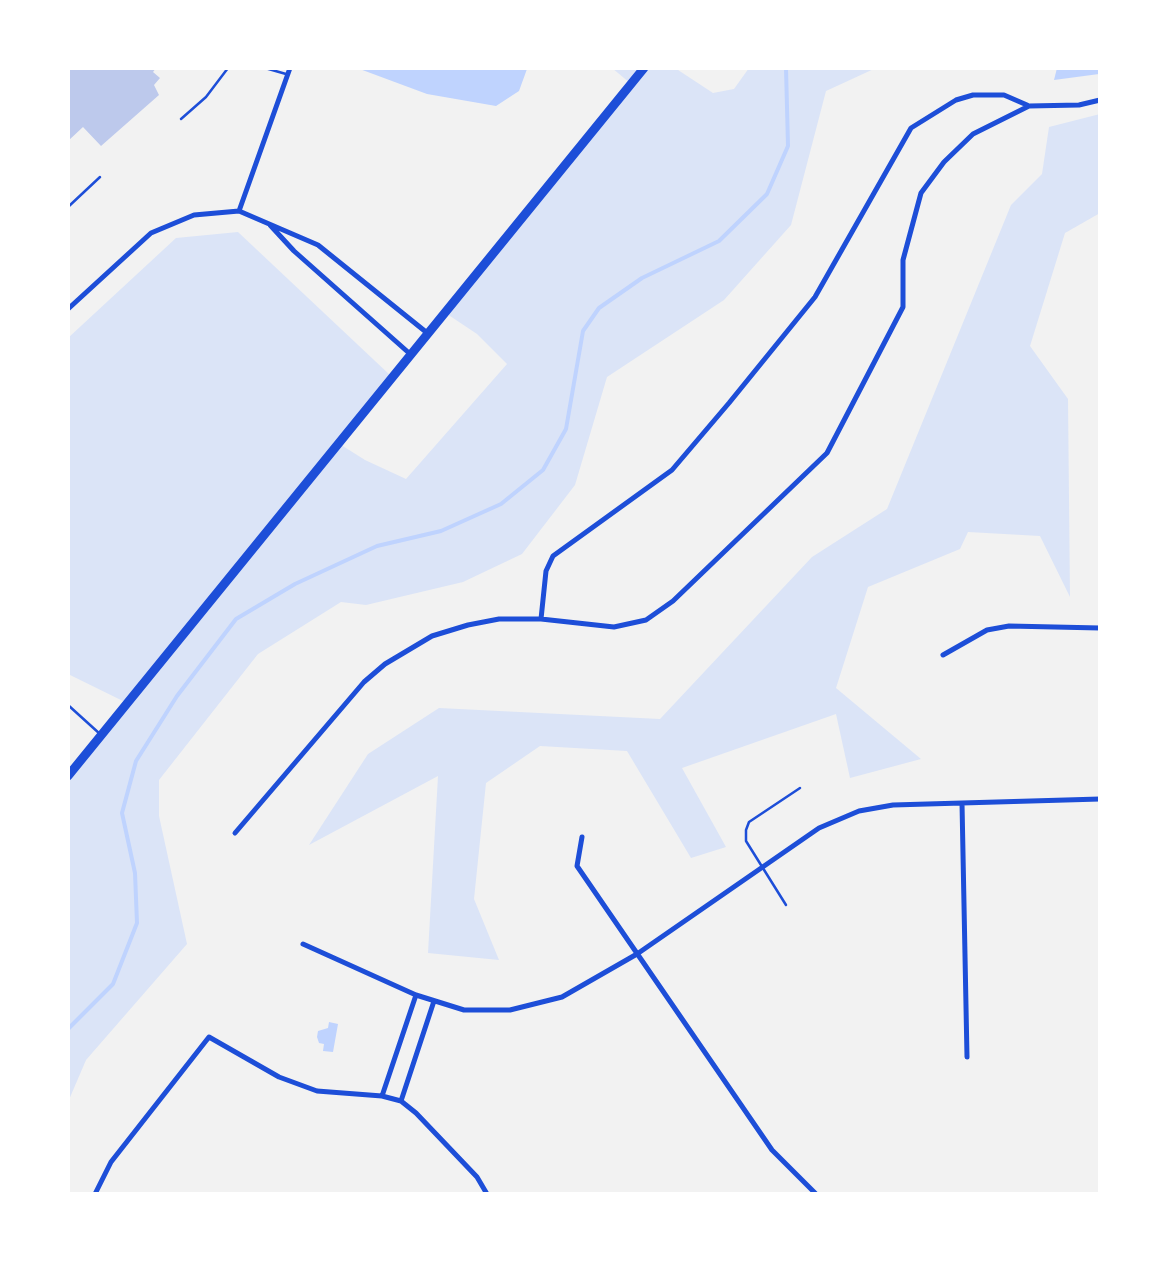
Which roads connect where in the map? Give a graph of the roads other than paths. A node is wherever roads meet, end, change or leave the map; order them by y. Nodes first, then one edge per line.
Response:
1 (228, 68) edge
2 (265, 68) edge
3 (644, 68) edge
4 (289, 71) edge
5 (1100, 100) edge
6 (1029, 106) junction
7 (180, 119) dead end
8 (100, 178) dead end
9 (68, 207) edge
10 (239, 211) junction
11 (268, 223) junction
12 (68, 309) edge
13 (426, 332) junction
14 (410, 353) junction
15 (542, 619) junction
16 (1100, 628) edge
17 (943, 655) dead end
18 (68, 705) edge
19 (101, 735) junction
20 (68, 776) edge
21 (800, 788) dead end
22 (1100, 799) edge
23 (962, 804) junction
24 (235, 833) dead end
25 (582, 837) dead end
26 (761, 868) junction
27 (786, 905) dead end
28 (303, 944) dead end
29 (637, 954) junction
30 (416, 996) junction
31 (434, 1001) junction
32 (966, 1057) dead end
33 (382, 1096) junction
34 (401, 1101) junction
35 (95, 1194) edge
36 (487, 1194) edge
37 (816, 1194) edge

1 - 7 lane
2 - 4 lane
3 - 13 main road
4 - 10 street
5 - 6 street
6 - 15 street
6 - 15 street
8 - 9 lane
10 - 11 street
10 - 12 street
11 - 13 street
11 - 14 street
13 - 14 main road
14 - 19 main road
15 - 24 street
16 - 17 street
18 - 19 lane
19 - 20 main road
21 - 26 lane
22 - 23 street
23 - 26 street
23 - 32 street
25 - 29 street
26 - 27 lane
26 - 29 street
28 - 30 street
29 - 31 street
29 - 37 street
30 - 31 street
30 - 33 street
31 - 34 street
33 - 34 street
33 - 35 street
34 - 36 street

